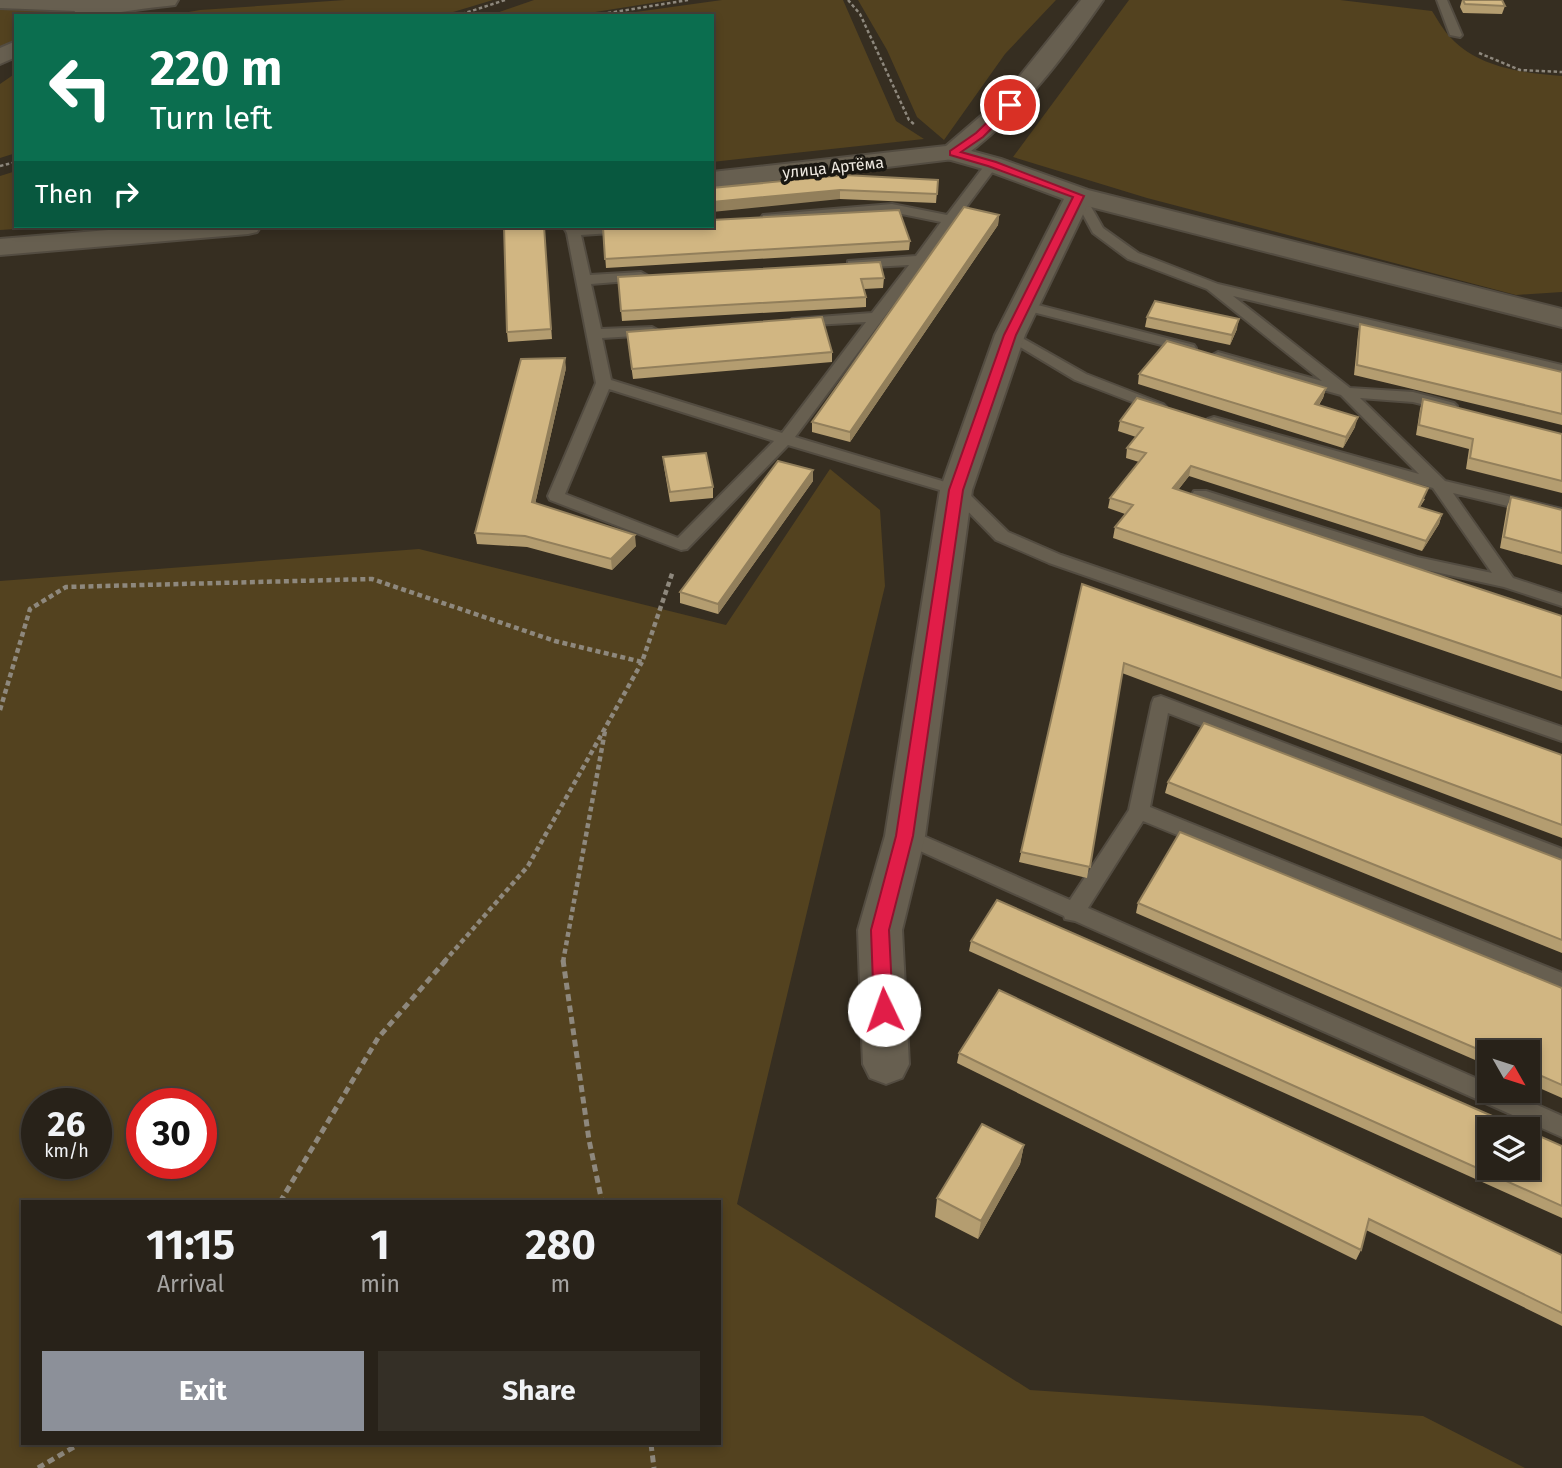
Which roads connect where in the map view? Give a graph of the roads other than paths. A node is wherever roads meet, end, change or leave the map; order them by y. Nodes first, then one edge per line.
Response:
1 (167, 0) edge
2 (1092, 0) edge
3 (1442, 0) edge
4 (0, 2) edge
5 (107, 5) junction
6 (86, 14) edge
7 (1456, 35) road end
8 (953, 153) junction
9 (992, 164) junction
10 (714, 180) edge
11 (1079, 196) junction
12 (754, 219) edge
13 (951, 220) junction
14 (224, 228) edge
15 (600, 228) edge
16 (571, 229) edge
17 (0, 247) edge
18 (919, 260) junction
19 (835, 265) edge
20 (654, 276) edge
21 (584, 280) junction
22 (1212, 286) junction
23 (877, 317) junction
24 (1562, 318) edge
25 (1018, 320) junction
26 (782, 323) edge
27 (674, 329) edge
28 (593, 334) junction
29 (1562, 370) edge
30 (604, 383) junction
31 (1346, 392) junction
32 (1171, 410) edge
33 (1467, 410) edge
34 (1198, 418) edge
35 (785, 439) junction
36 (1439, 485) junction
37 (956, 490) junction
38 (1200, 495) edge
39 (1562, 514) edge
40 (1507, 582) junction
41 (1562, 600) edge
42 (1562, 734) edge
43 (1139, 811) junction
44 (905, 836) junction
45 (1562, 857) edge
46 (1073, 913) junction
47 (1562, 983) edge
48 (886, 1063) dead end
49 (1562, 1127) edge

1 - 5 street
2 - 8 street
3 - 7 lane
4 - 5 street
5 - 6 street
8 - 9 street
8 - 10 street, улица Артёма
9 - 11 street
9 - 13 lane
11 - 22 lane
11 - 24 street
11 - 25 street
12 - 13 lane
13 - 18 lane
14 - 17 street
15 - 16 lane
16 - 21 lane
18 - 19 lane
18 - 23 lane
20 - 21 lane
21 - 28 lane
22 - 29 lane
22 - 31 lane
23 - 26 lane
23 - 35 lane
25 - 31 lane
25 - 32 lane
25 - 37 street
27 - 28 lane
28 - 30 lane
30 - 35 lane
30 - 35 lane
31 - 33 lane
31 - 36 lane
34 - 36 lane
35 - 37 lane
36 - 39 lane
36 - 40 lane
37 - 42 lane
37 - 44 street
38 - 40 lane
40 - 41 lane
43 - 45 lane
43 - 46 lane
43 - 47 lane
44 - 46 lane
44 - 48 street
46 - 49 lane

